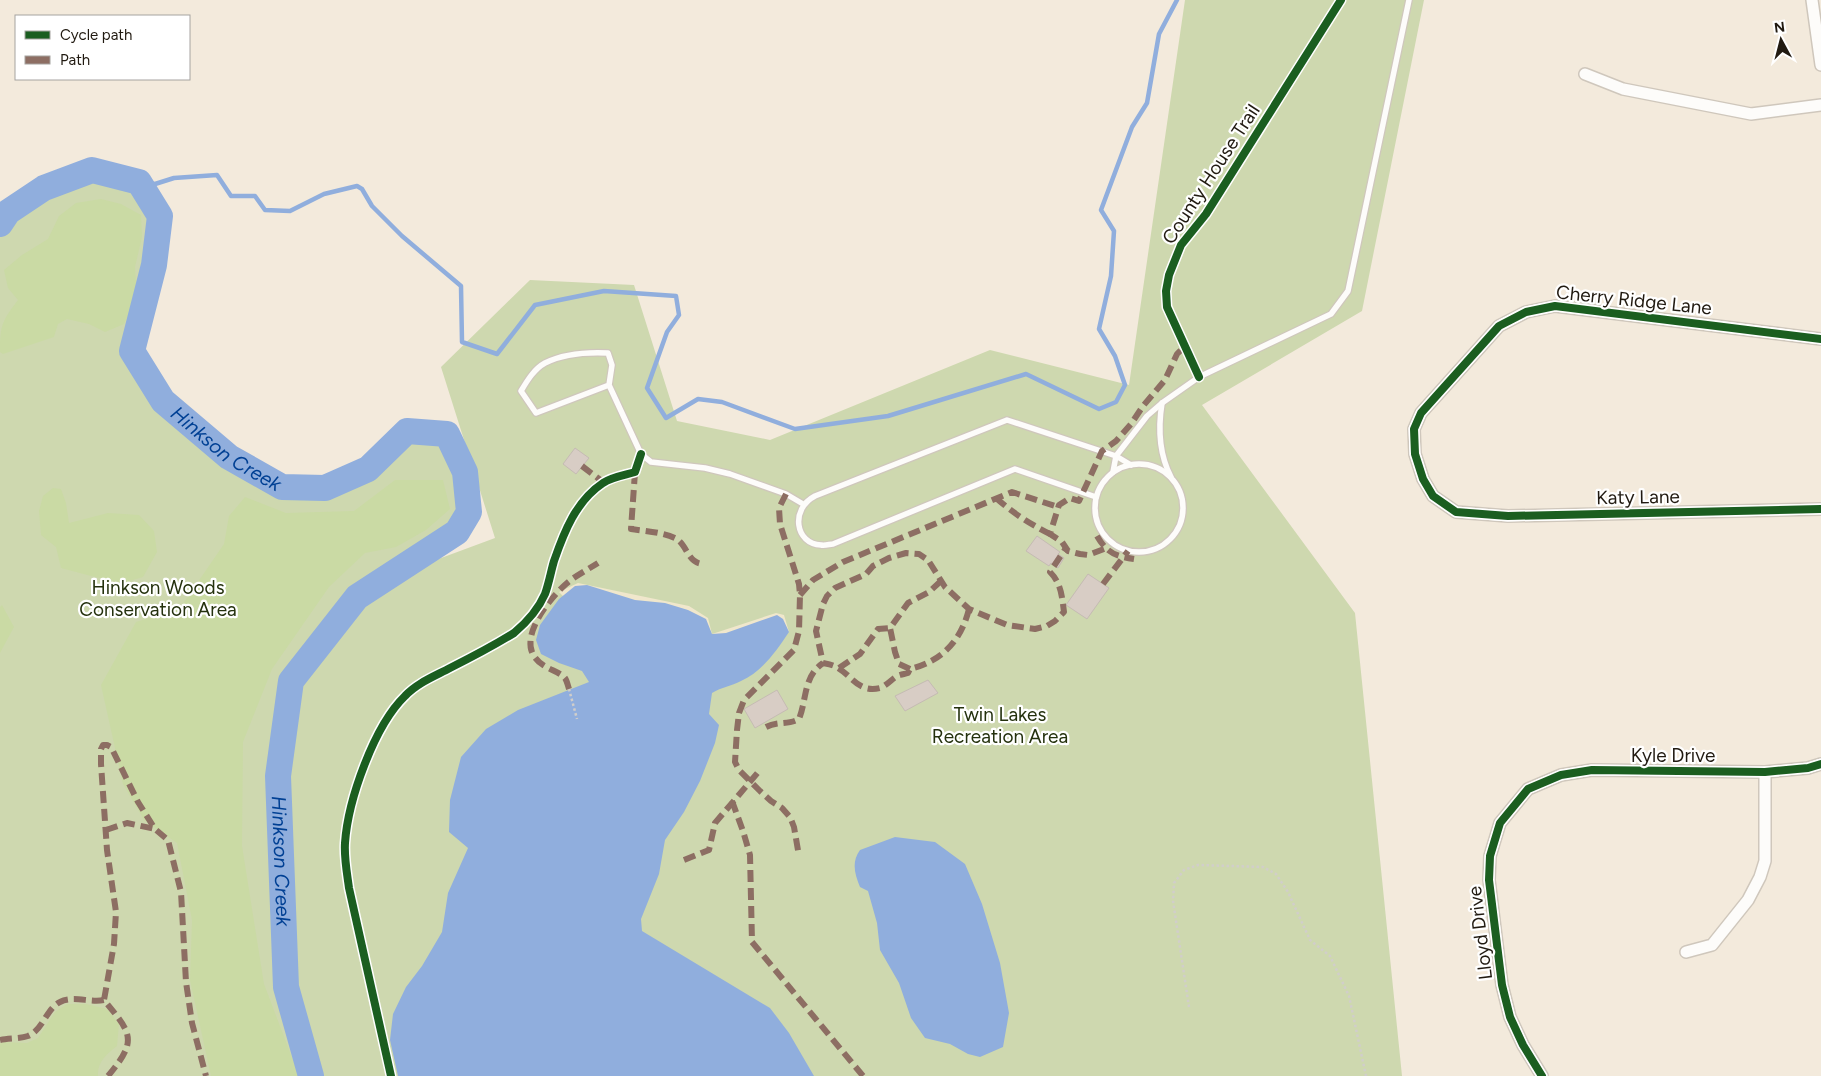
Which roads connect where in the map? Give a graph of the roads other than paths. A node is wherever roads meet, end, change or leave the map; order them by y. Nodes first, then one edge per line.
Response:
1 (1409, 0) edge
2 (1812, 0) edge
3 (1821, 65) edge
4 (1585, 74) dead end
5 (1821, 105) edge
6 (1821, 339) edge
7 (608, 385) junction
8 (1162, 403) junction
9 (1116, 456) junction
10 (1131, 465) junction
11 (1113, 472) junction
12 (1172, 479) junction
13 (1096, 497) junction
14 (803, 504) junction
15 (1821, 509) edge
16 (1456, 512) joint
17 (1821, 764) edge
18 (1764, 772) junction
19 (1528, 789) joint
20 (1686, 952) dead end
21 (1542, 1076) edge

1 - 8 lane
2 - 3 street
4 - 5 street
6 - 16 street, Cherry Ridge Lane
7 - 7 lane
7 - 14 lane
8 - 9 lane
8 - 12 lane
9 - 10 lane
9 - 11 lane
9 - 14 lane
10 - 11 lane
10 - 12 lane
11 - 13 lane
12 - 13 lane
13 - 14 lane
15 - 16 street, Katy Lane
17 - 18 street, Kyle Drive
18 - 19 street, Kyle Drive
18 - 20 street
19 - 21 street, Lloyd Drive

